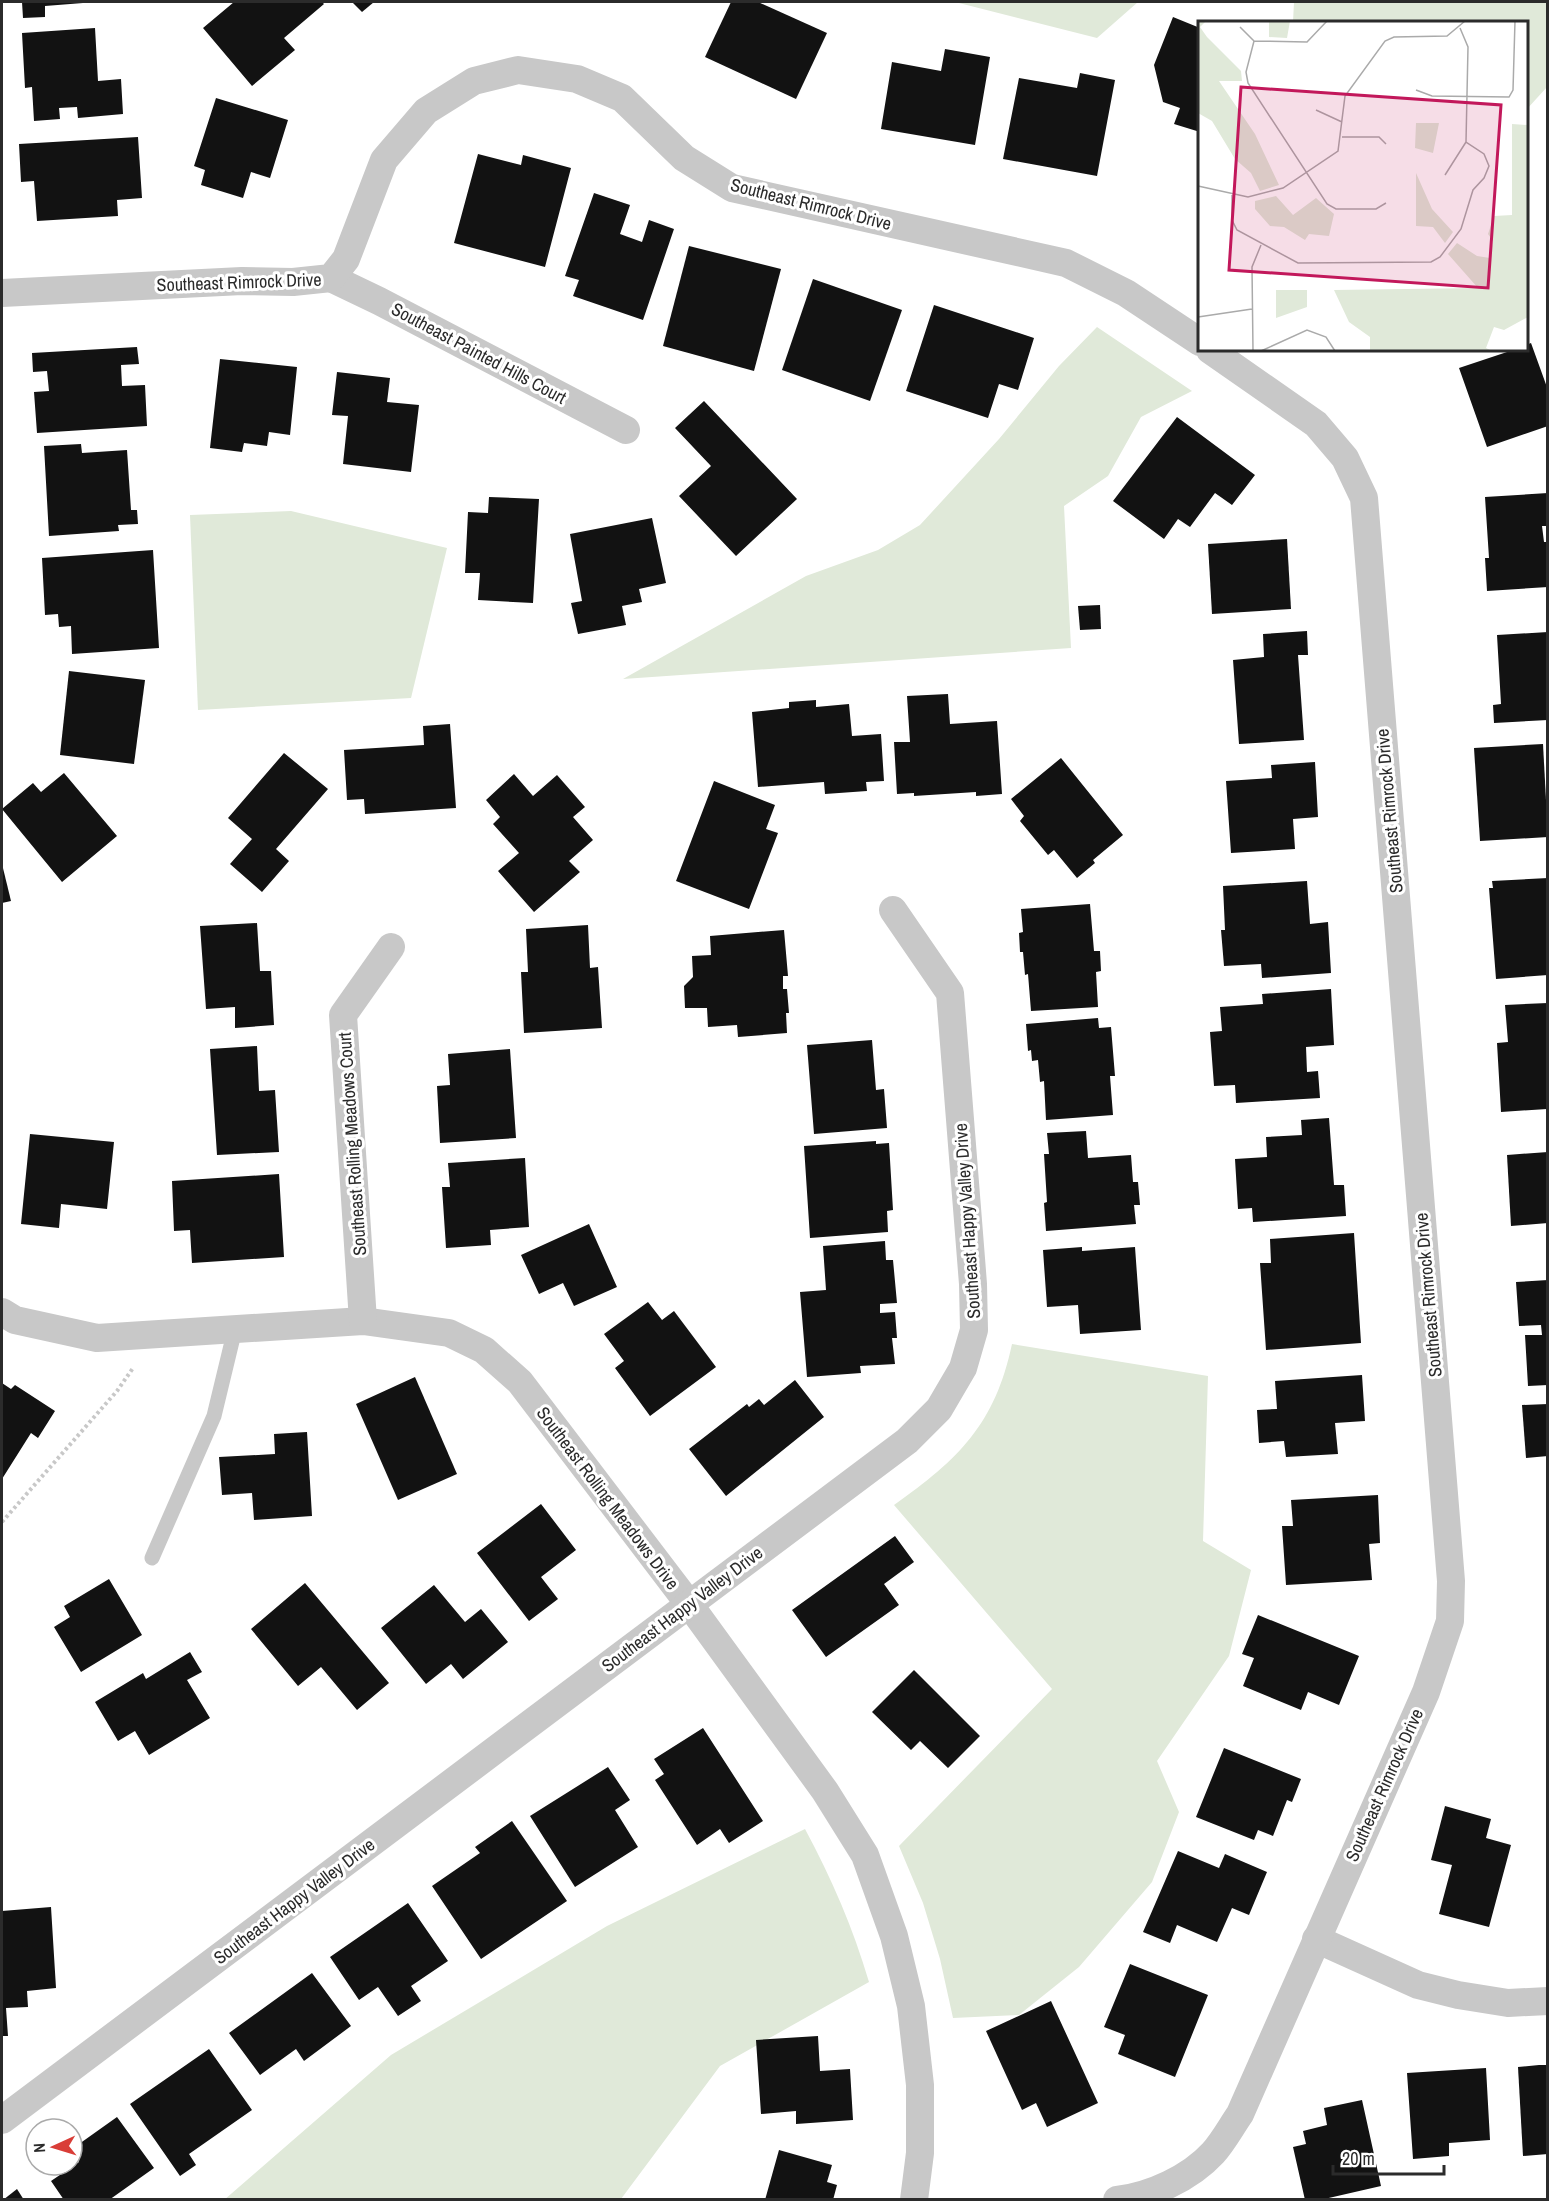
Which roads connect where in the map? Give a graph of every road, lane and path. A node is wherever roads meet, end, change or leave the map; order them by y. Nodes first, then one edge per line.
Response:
1 (331, 278) junction
2 (2, 293) edge
3 (1198, 341) edge
4 (1211, 351) edge
5 (626, 430) dead end
6 (893, 910) dead end
7 (392, 947) dead end
8 (2, 1312) edge
9 (363, 1321) junction
10 (235, 1329) junction
11 (136, 1336) junction
12 (2, 1522) edge
13 (152, 1558) dead end
14 (688, 1604) junction
15 (1316, 1939) junction
16 (1548, 2001) edge
17 (2, 2120) edge
18 (914, 2199) edge
19 (1118, 2199) edge

1 - 2 street, Southeast Rimrock Drive
1 - 3 street, Southeast Rimrock Drive
1 - 5 street, Southeast Painted Hills Court
4 - 15 street, Southeast Rimrock Drive
6 - 14 street, Southeast Happy Valley Drive
7 - 9 street, Southeast Rolling Meadows Court
8 - 11 street, Southeast Rolling Meadows Drive
9 - 10 street, Southeast Rolling Meadows Drive
9 - 14 street, Southeast Rolling Meadows Drive
10 - 11 street, Southeast Rolling Meadows Drive
10 - 13 lane
11 - 12 path
14 - 17 street, Southeast Happy Valley Drive
14 - 18 street, Southeast Rolling Meadows Drive
15 - 16 street
15 - 19 street, Southeast Rimrock Drive

